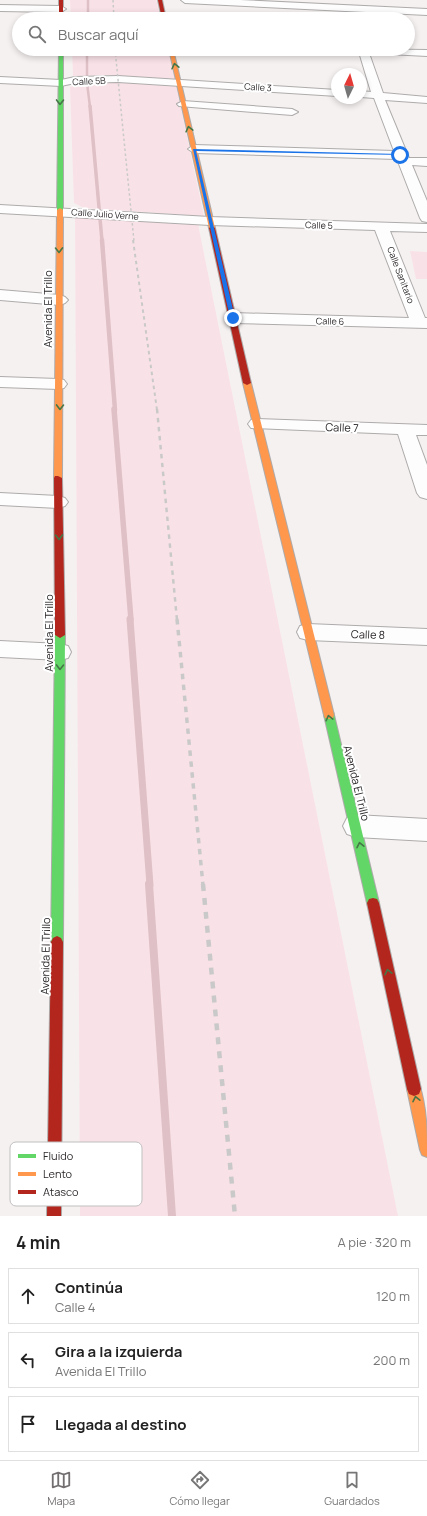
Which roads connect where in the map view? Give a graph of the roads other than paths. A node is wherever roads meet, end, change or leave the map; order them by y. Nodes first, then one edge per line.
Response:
1 (160, 0) edge
2 (185, 0) edge
3 (347, 4) edge
4 (61, 5) edge
5 (0, 8) edge
6 (163, 12) edge
7 (427, 12) edge
8 (415, 52) edge
9 (427, 53) edge
10 (60, 56) edge
11 (173, 56) edge
12 (365, 56) edge
13 (0, 80) edge
14 (179, 82) junction
15 (61, 83) junction
16 (331, 93) edge
17 (367, 94) edge
18 (378, 95) junction
19 (427, 100) edge
20 (183, 104) junction
21 (292, 112) dead end
22 (194, 149) junction
23 (402, 158) junction
24 (427, 162) edge
25 (0, 208) edge
26 (62, 211) junction
27 (427, 218) edge
28 (210, 221) junction
29 (381, 227) junction
30 (427, 228) edge
31 (0, 295) edge
32 (60, 300) junction
33 (233, 318) junction
34 (423, 323) edge
35 (0, 382) edge
36 (58, 384) junction
37 (257, 424) junction
38 (405, 429) junction
39 (427, 430) edge
40 (427, 493) edge
41 (0, 499) edge
42 (58, 502) junction
43 (308, 632) junction
44 (427, 637) edge
45 (0, 649) edge
46 (60, 652) junction
47 (356, 826) junction
48 (427, 830) edge
49 (55, 1142) edge
50 (427, 1150) edge
51 (54, 1206) edge
52 (54, 1216) edge

1 - 6 main road
2 - 3 street
3 - 7 street
4 - 5 street
8 - 9 street
10 - 15 main road, Avenida El Trillo
14 -> 11 main road, Avenida El Trillo
12 - 18 street
13 - 15 street, Calle 5B
14 - 15 street, Calle 5B
14 - 16 street, Calle 3
14 - 20 main road, Avenida El Trillo
15 -> 26 main road, Avenida El Trillo
17 - 18 street
18 - 19 street
18 - 23 street
20 - 21 street
22 -> 20 main road, Avenida El Trillo
22 - 23 street
22 - 28 main road, Avenida El Trillo
23 - 24 street
23 - 27 street
25 - 26 street, Calle Julio Verne
26 - 28 street, Calle Julio Verne
26 -> 32 main road, Avenida El Trillo
28 - 29 street, Calle 5
28 - 33 main road, Avenida El Trillo
29 - 30 street, Calle 5
29 - 34 street, Calle Sanitario
31 - 32 street
32 - 36 main road, Avenida El Trillo
33 - 34 street, Calle 6
33 - 37 main road, Avenida El Trillo
35 - 36 street
36 -> 42 main road, Avenida El Trillo
37 - 38 street, Calle 7
37 - 43 main road, Avenida El Trillo
38 - 39 street, Calle 7
38 - 40 street
41 - 42 street
42 -> 46 main road, Avenida El Trillo
43 - 44 street, Calle 8
47 -> 43 main road, Avenida El Trillo
45 - 46 street
46 -> 49 main road, Avenida El Trillo
47 - 48 street
50 -> 47 main road, Avenida El Trillo
51 -> 52 main road, Avenida El Trillo

